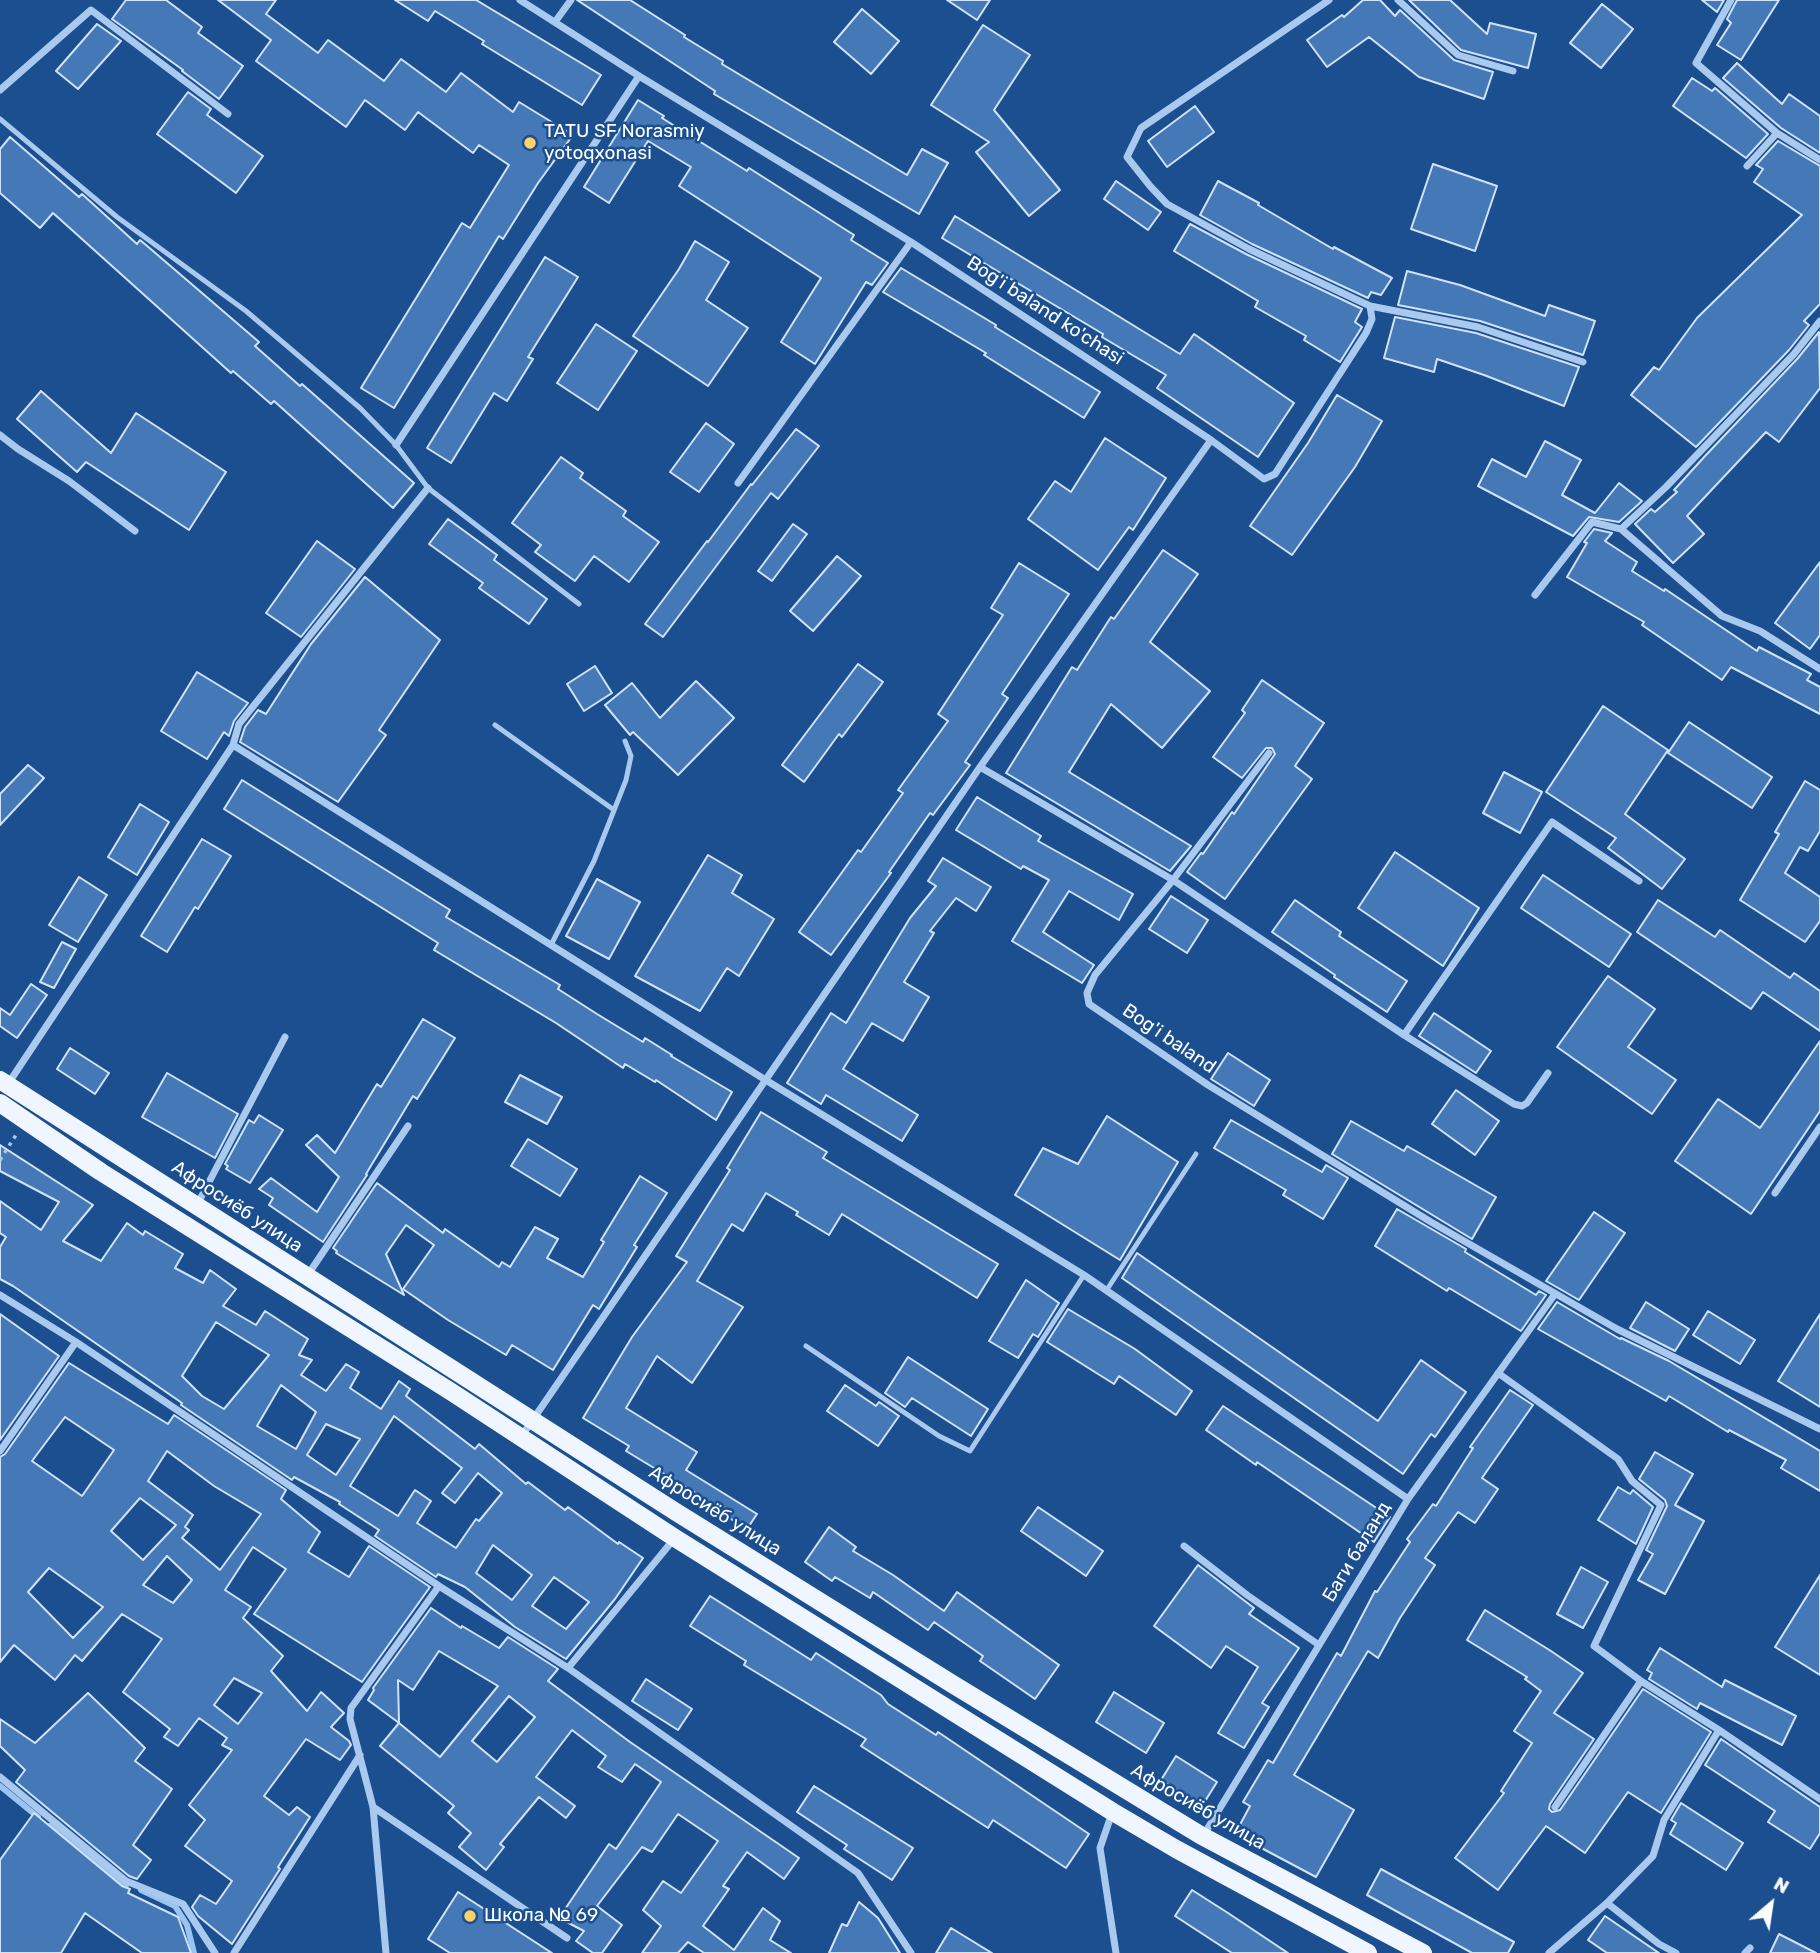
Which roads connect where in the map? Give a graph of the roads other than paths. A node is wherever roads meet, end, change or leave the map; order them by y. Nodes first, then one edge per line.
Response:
1 (520, 0) edge
2 (571, 0) edge
3 (1329, 0) edge
4 (1398, 0) edge
5 (1731, 0) edge
6 (555, 22) junction
7 (1513, 71) dead end
8 (639, 76) junction
9 (0, 90) edge
10 (228, 114) dead end
11 (0, 119) edge
12 (1777, 133) junction
13 (1820, 160) edge
14 (1747, 166) dead end
15 (911, 242) junction
16 (1370, 306) junction
17 (1820, 321) edge
18 (1583, 362) dead end
19 (0, 435) edge
20 (1211, 440) junction
21 (396, 445) junction
22 (738, 483) dead end
23 (428, 488) junction
24 (1622, 530) junction
25 (135, 531) dead end
26 (1535, 594) dead end
27 (579, 604) dead end
28 (1820, 669) edge
29 (495, 725) dead end
30 (625, 741) dead end
31 (233, 745) junction
32 (1269, 753) dead end
33 (980, 767) junction
34 (614, 810) junction
35 (1173, 880) junction
36 (1639, 881) dead end
37 (551, 945) junction
38 (1404, 1035) junction
39 (285, 1037) dead end
40 (1548, 1073) dead end
41 (764, 1079) junction
42 (4, 1082) edge
43 (0, 1103) edge
44 (408, 1126) dead end
45 (1820, 1127) edge
46 (1196, 1154) dead end
47 (1774, 1194) dead end
48 (196, 1206) junction
49 (1084, 1275) junction
50 (307, 1277) junction
51 (1106, 1291) junction
52 (1555, 1294) junction
53 (0, 1295) edge
54 (76, 1342) junction
55 (806, 1346) dead end
56 (1498, 1373) junction
57 (531, 1420) junction
58 (1820, 1429) edge
59 (521, 1437) junction
60 (0, 1451) edge
61 (1408, 1499) junction
62 (675, 1538) junction
63 (1185, 1546) dead end
64 (439, 1586) junction
65 (862, 1626) junction
66 (1319, 1645) junction
67 (850, 1646) junction
68 (568, 1668) junction
69 (1641, 1681) junction
70 (954, 1685) junction
71 (939, 1704) junction
72 (1719, 1730) junction
73 (360, 1755) junction
74 (0, 1777) edge
75 (1820, 1799) edge
76 (373, 1807) junction
77 (1555, 1807) dead end
78 (1113, 1812) junction
79 (1202, 1836) junction
80 (1607, 1903) junction
81 (567, 1938) dead end
82 (215, 1953) edge
83 (234, 1953) edge
84 (386, 1953) edge
85 (911, 1953) edge
86 (1116, 1953) edge
87 (1368, 1953) edge
88 (1423, 1953) edge
89 (1549, 1953) edge
90 (1676, 1953) edge

1 - 6 street, Bog'i baland ko'chasi
2 - 6 street
3 - 16 street
4 - 7 street
5 - 12 street
6 - 8 street, Bog'i baland ko'chasi
8 - 15 street, Bog'i baland ko'chasi
8 - 21 street
9 - 10 street
11 - 21 lane
12 - 13 street
12 - 14 street
15 - 20 street, Bog'i baland ko'chasi
15 - 22 street
16 - 18 street
16 - 20 street, Bog'i baland ko'chasi
17 - 24 street
19 - 25 street
20 - 33 street
21 - 23 lane
23 - 27 lane
23 - 31 street
24 - 26 street
24 - 28 street
29 - 34 lane
30 - 34 lane
31 - 37 street
31 - 42 street
32 - 35 street
33 - 35 street
33 - 41 street
34 - 37 lane
35 - 38 street
35 - 52 street, Bog'i baland
36 - 38 street
37 - 41 street
38 - 40 street
39 - 48 street
41 - 49 street
41 - 57 street
42 - 48 main road, Афросиёб улица
43 - 59 main road
44 - 50 street
45 - 47 street
46 - 51 lane
48 - 50 main road, Афросиёб улица
49 - 51 street
49 - 55 lane
50 - 57 main road, Афросиёб улица
51 - 61 street
52 - 56 street, Баги баланд
52 - 58 street
53 - 54 street
54 - 60 street
54 - 64 street
56 - 61 street, Баги баланд
56 - 69 street
57 - 59 street
57 - 65 main road, Афросиёб улица
59 - 62 main road
61 - 66 street, Баги баланд
62 - 67 main road
62 - 68 street
63 - 66 street
64 - 68 street
64 - 73 street
65 - 67 main road
65 - 70 main road, Афросиёб улица
66 - 79 street, Баги баланд
67 - 71 main road
68 - 85 street
69 - 72 street
69 - 77 street
70 - 71 main road
70 - 79 main road, Афросиёб улица
71 - 78 main road
72 - 75 street
72 - 80 street
73 - 76 street
73 - 83 street
74 - 82 street
76 - 81 street
76 - 84 street
78 - 86 street
78 - 87 main road
79 - 88 main road, Афросиёб улица
80 - 89 street
80 - 90 street

